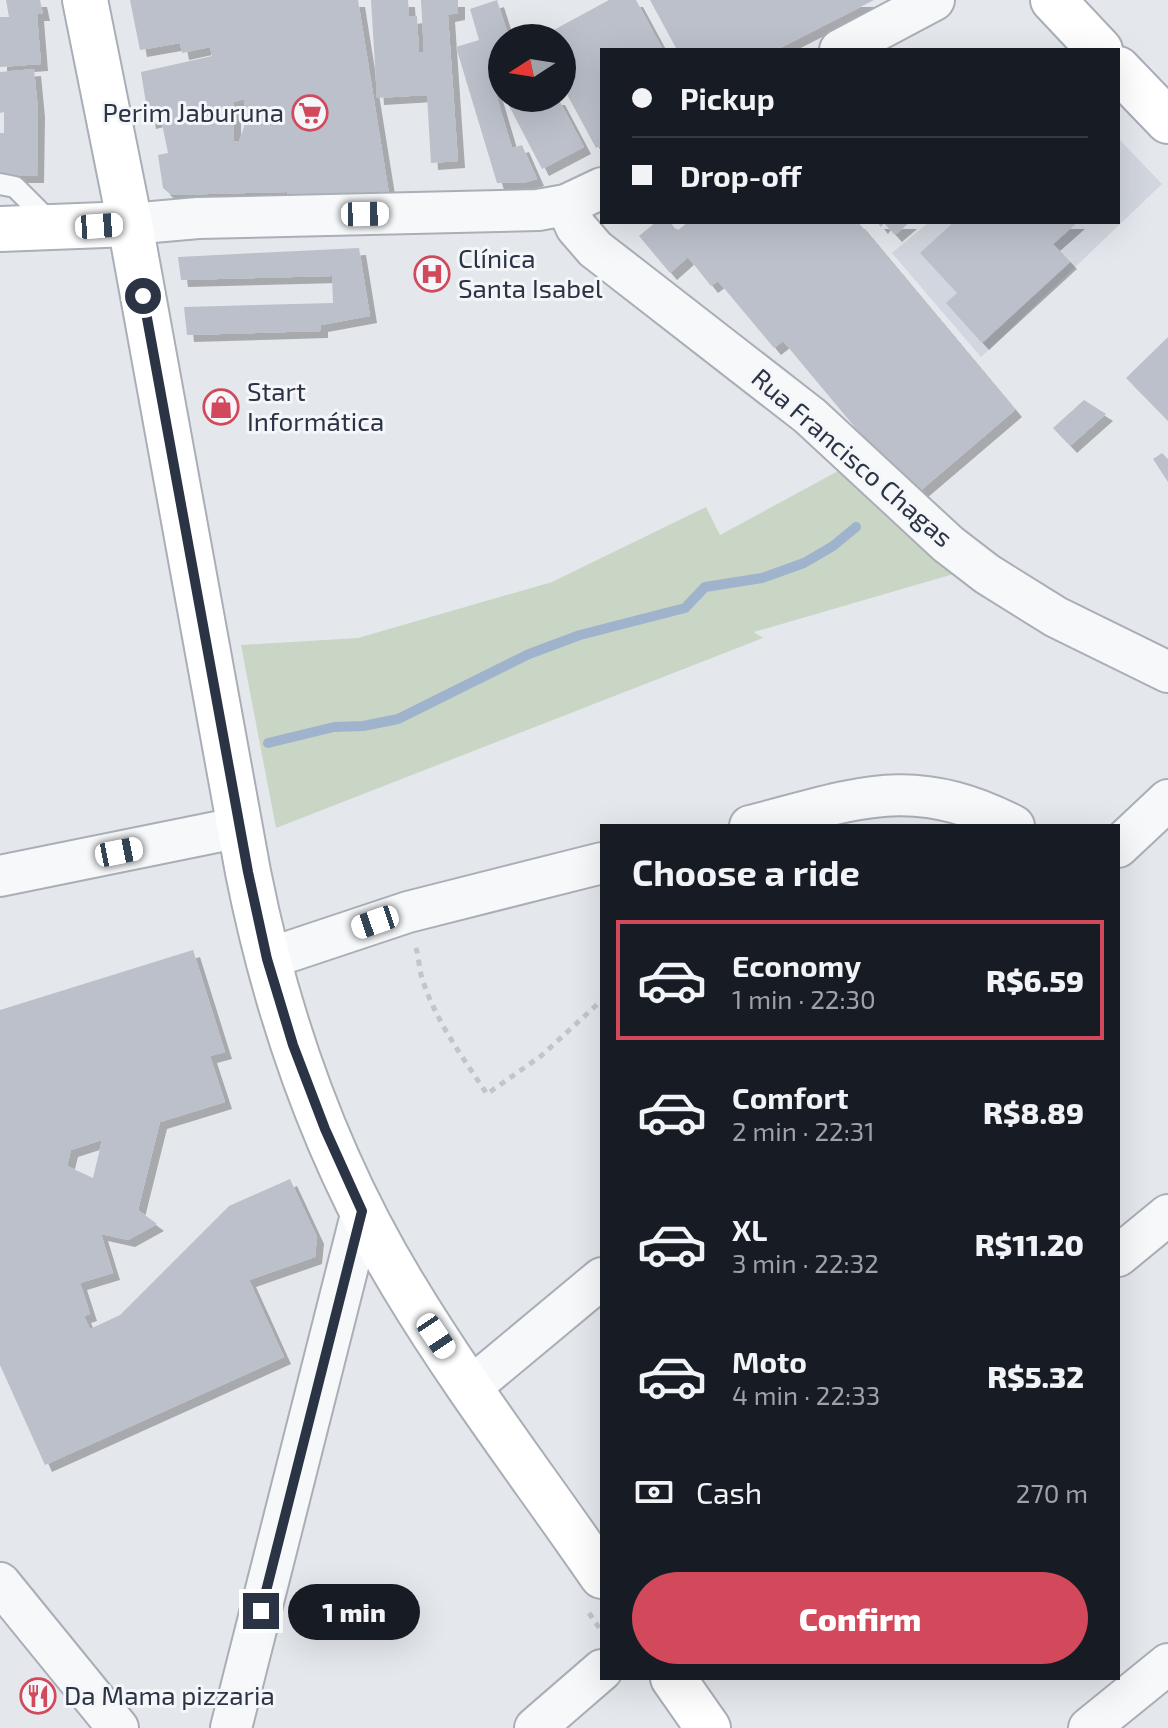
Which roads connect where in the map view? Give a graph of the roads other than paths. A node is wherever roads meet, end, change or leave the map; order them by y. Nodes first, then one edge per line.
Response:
1 (85, 0) edge
2 (934, 0) edge
3 (1053, 0) edge
4 (844, 48) edge
5 (1098, 48) edge
6 (1120, 71) edge
7 (1168, 121) edge
8 (0, 184) edge
9 (600, 189) edge
10 (566, 205) junction
11 (130, 224) junction
12 (56, 228) junction
13 (0, 229) edge
14 (1168, 672) edge
15 (1168, 800) edge
16 (758, 824) edge
17 (1010, 824) edge
18 (241, 827) junction
19 (1120, 845) edge
20 (600, 864) edge
21 (0, 876) edge
22 (267, 959) junction
23 (362, 1211) junction
24 (1168, 1215) edge
25 (1120, 1254) edge
26 (600, 1280) edge
27 (471, 1387) junction
28 (600, 1573) edge
29 (0, 1583) edge
30 (1168, 1664) edge
31 (600, 1672) edge
32 (674, 1680) edge
33 (118, 1728) edge
34 (231, 1728) edge
35 (535, 1728) edge
36 (708, 1728) edge
37 (1089, 1728) edge

1 - 11 main road
2 - 4 street
3 - 5 main road
6 - 7 main road
8 - 12 lane
9 - 10 street
10 - 11 street
10 - 14 street, Rua Francisco Chagas
11 - 12 main road
11 - 18 main road
12 - 13 main road
15 - 19 street
16 - 17 street
18 - 21 street
18 - 22 main road
20 - 22 street
22 - 23 main road
23 - 27 main road
23 - 34 street
24 - 25 street
26 - 27 street
27 - 28 main road
29 - 33 street
30 - 37 street
31 - 35 street
32 - 36 main road

